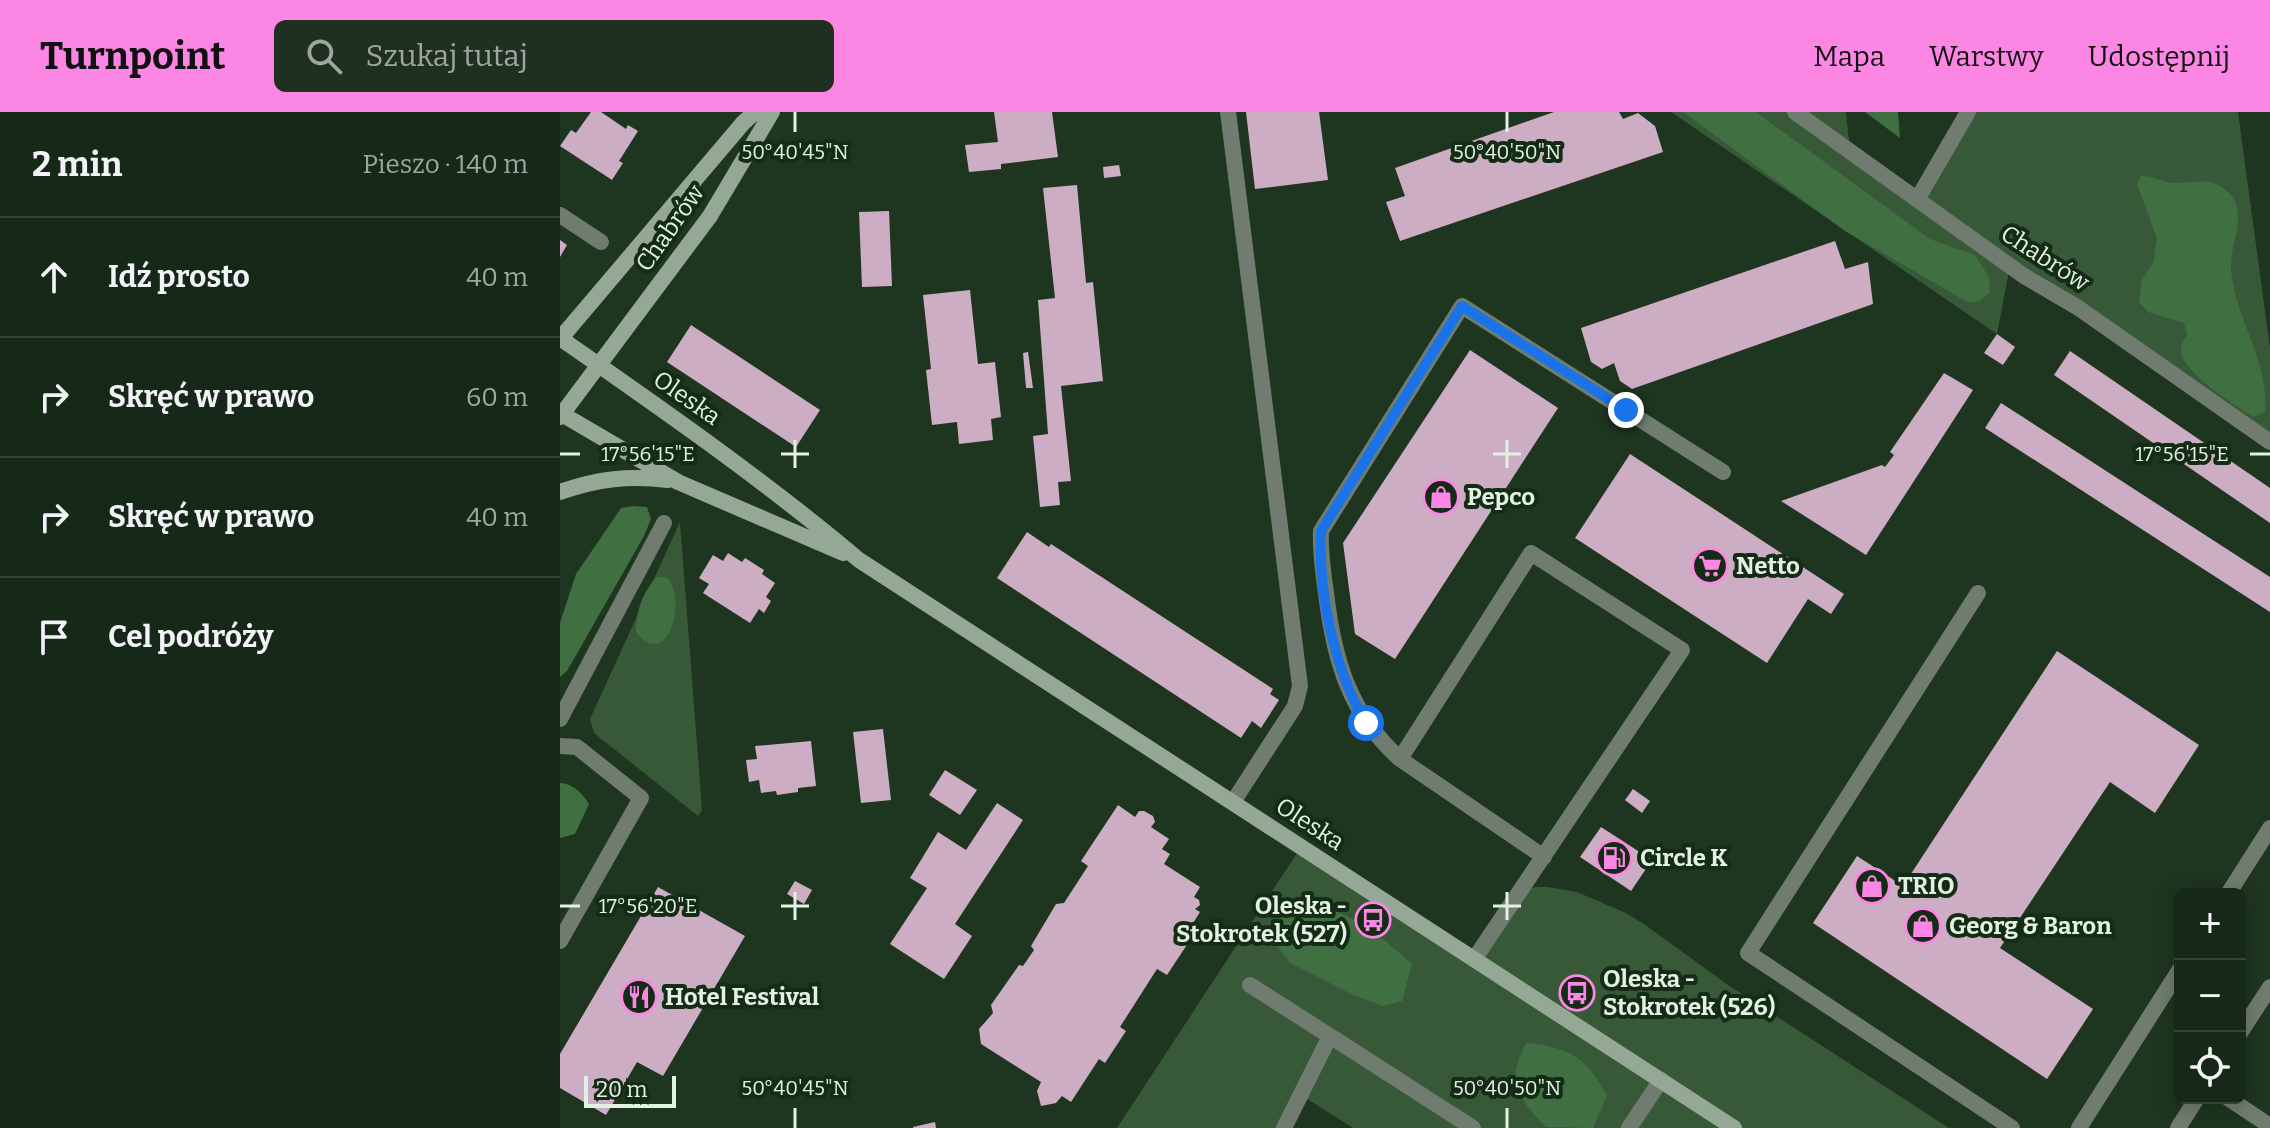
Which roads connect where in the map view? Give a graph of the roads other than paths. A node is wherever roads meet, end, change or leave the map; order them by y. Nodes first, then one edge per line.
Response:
1 (755, 112) edge
2 (772, 112) edge
3 (1228, 112) edge
4 (1795, 112) edge
5 (1968, 112) edge
6 (1918, 198) junction
7 (560, 215) edge
8 (601, 242) dead end
9 (560, 338) edge
10 (599, 365) junction
11 (561, 414) edge
12 (2270, 442) edge
13 (1723, 472) dead end
14 (678, 482) junction
15 (560, 492) edge
16 (664, 523) dead end
17 (859, 560) junction
18 (1978, 593) dead end
19 (560, 719) edge
20 (560, 746) edge
21 (1400, 759) junction
22 (1233, 802) junction
23 (2270, 828) edge
24 (1544, 857) junction
25 (2232, 888) edge
26 (560, 941) edge
27 (1475, 958) junction
28 (2174, 978) edge
29 (1250, 985) dead end
30 (2270, 987) edge
31 (2241, 1032) edge
32 (1330, 1036) junction
33 (1661, 1080) junction
34 (2193, 1104) edge
35 (2237, 1104) edge
36 (2270, 1126) edge
37 (1284, 1128) edge
38 (1473, 1128) edge
39 (1629, 1128) edge
40 (1734, 1128) edge
41 (2012, 1128) edge
42 (2079, 1128) edge
43 (2178, 1128) edge

1 - 9 main road, Chabrów
2 - 10 main road, Chabrów
3 - 22 street
4 - 6 street, Chabrów
5 - 6 street
6 - 12 street, Chabrów
7 - 8 street
9 - 10 main road, Oleska
10 - 11 main road, Chabrów
10 - 17 main road, Oleska
11 - 14 main road, Oleska
13 - 21 street
14 - 15 main road
14 - 17 main road, Oleska
16 - 19 street
17 - 22 main road, Oleska
18 - 41 street
20 - 26 street
21 - 24 street
21 - 24 street
22 - 27 main road, Oleska
23 - 25 street
24 - 27 street
27 - 33 main road, Oleska
28 - 42 street
29 - 32 street
30 - 31 street
32 - 37 street
32 - 38 street
33 - 39 street
33 - 40 main road, Oleska
34 - 43 street
35 - 36 street

